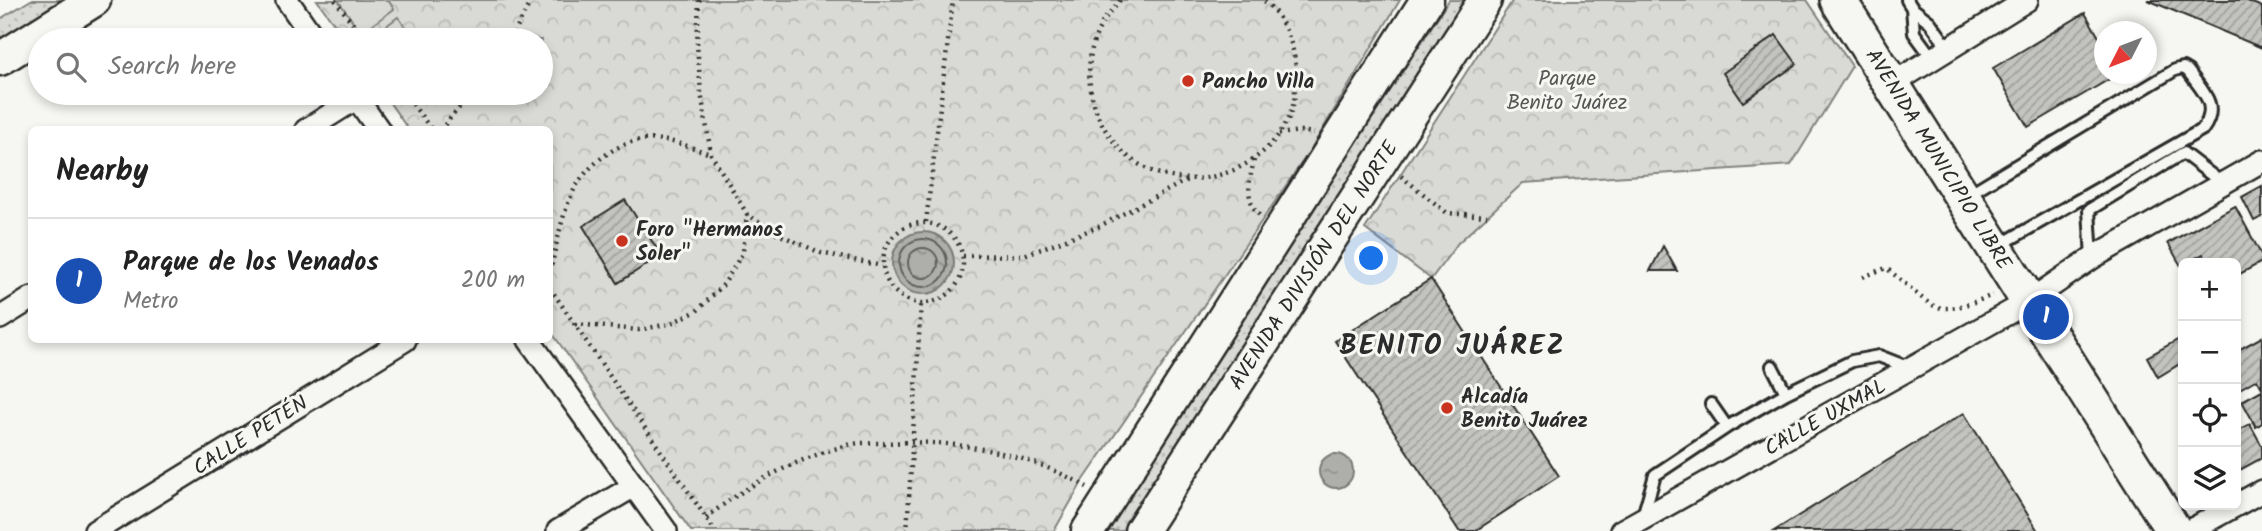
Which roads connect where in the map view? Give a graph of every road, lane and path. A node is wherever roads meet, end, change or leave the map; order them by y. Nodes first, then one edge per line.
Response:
1 (94, 0) edge
2 (287, 0) edge
3 (335, 0) edge
4 (531, 0) edge
5 (699, 0) edge
6 (953, 0) edge
7 (1120, 0) edge
8 (1263, 0) edge
9 (1427, 0) edge
10 (1485, 0) edge
11 (1838, 0) edge
12 (2027, 0) edge
13 (1909, 4) edge
14 (49, 28) edge
15 (307, 28) edge
16 (356, 28) edge
17 (516, 28) edge
18 (28, 41) edge
19 (1941, 54) junction
20 (0, 59) edge
21 (1892, 84) junction
22 (342, 105) edge
23 (361, 105) edge
24 (413, 105) edge
25 (462, 105) edge
26 (312, 126) edge
27 (376, 126) edge
28 (429, 126) edge
29 (443, 126) edge
30 (2181, 148) junction
31 (711, 154) junction
32 (1255, 160) junction
33 (1381, 161) junction
34 (2262, 161) edge
35 (1188, 179) junction
36 (2222, 183) junction
37 (1963, 198) junction
38 (2077, 201) junction
39 (2089, 210) junction
40 (747, 214) junction
41 (1487, 216) dead end
42 (926, 222) junction
43 (1277, 236) junction
44 (1994, 248) junction
45 (963, 256) junction
46 (2092, 258) junction
47 (553, 261) edge
48 (882, 266) junction
49 (1863, 276) dead end
50 (553, 292) edge
51 (2022, 293) junction
52 (28, 300) edge
53 (921, 304) junction
54 (0, 318) edge
55 (574, 324) junction
56 (400, 343) edge
57 (531, 343) edge
58 (1772, 366) dead end
59 (1912, 369) junction
60 (1786, 393) junction
61 (1711, 404) dead end
62 (1727, 427) junction
63 (914, 441) junction
64 (634, 486) junction
65 (2262, 491) edge
66 (1109, 500) junction
67 (706, 519) junction
68 (1643, 519) junction
69 (95, 531) edge
70 (558, 531) edge
71 (666, 531) edge
72 (715, 531) edge
73 (907, 531) edge
74 (1088, 531) edge
75 (1141, 531) edge
76 (1621, 531) edge
77 (2174, 531) edge
78 (2189, 531) edge

1 - 14 main road
2 - 15 street
3 - 16 path
4 - 17 path
5 - 31 path
6 - 42 path
7 - 35 path
8 - 32 path
9 - 43 main road
10 - 33 main road, AVENIDA DIVISIÓN DEL NORTE
11 - 21 main road, AVENIDA MUNICIPIO LIBRE
12 - 19 street
13 - 19 lane
13 - 19 lane
18 - 20 main road
19 - 21 street
21 - 37 main road, AVENIDA MUNICIPIO LIBRE
22 - 26 street
23 - 27 street
24 - 28 path
25 - 29 path
30 - 36 lane
30 - 37 lane
30 - 38 lane
30 - 39 lane
31 - 40 path
31 - 47 path
32 - 35 path
32 - 43 path
33 - 41 path
33 - 75 main road, AVENIDA DIVISIÓN DEL NORTE
34 - 36 street, CALLE UXMAL
35 - 45 path
36 - 46 street, CALLE UXMAL
37 - 44 main road, AVENIDA MUNICIPIO LIBRE
38 - 39 lane
38 - 44 lane
39 - 46 lane
40 - 48 path
40 - 55 path
42 - 45 path
42 - 48 path
43 - 66 main road
44 - 51 main road, AVENIDA MUNICIPIO LIBRE
45 - 53 path
46 - 51 street, CALLE UXMAL
48 - 53 path
49 - 51 path
50 - 55 path
51 - 59 street, CALLE UXMAL
51 - 77 main road, AVENIDA MUNICIPIO LIBRE
52 - 54 street
53 - 63 path
55 - 67 path
56 - 69 street, CALLE PETÉN
57 - 64 street
58 - 60 lane
59 - 60 lane
59 - 68 street, CALLE UXMAL
60 - 62 lane
61 - 62 lane
62 - 68 lane
63 - 66 path
63 - 67 path
63 - 73 path
64 - 70 street
64 - 71 street
65 - 78 street
66 - 74 main road
67 - 72 path
68 - 76 street, CALLE UXMAL

